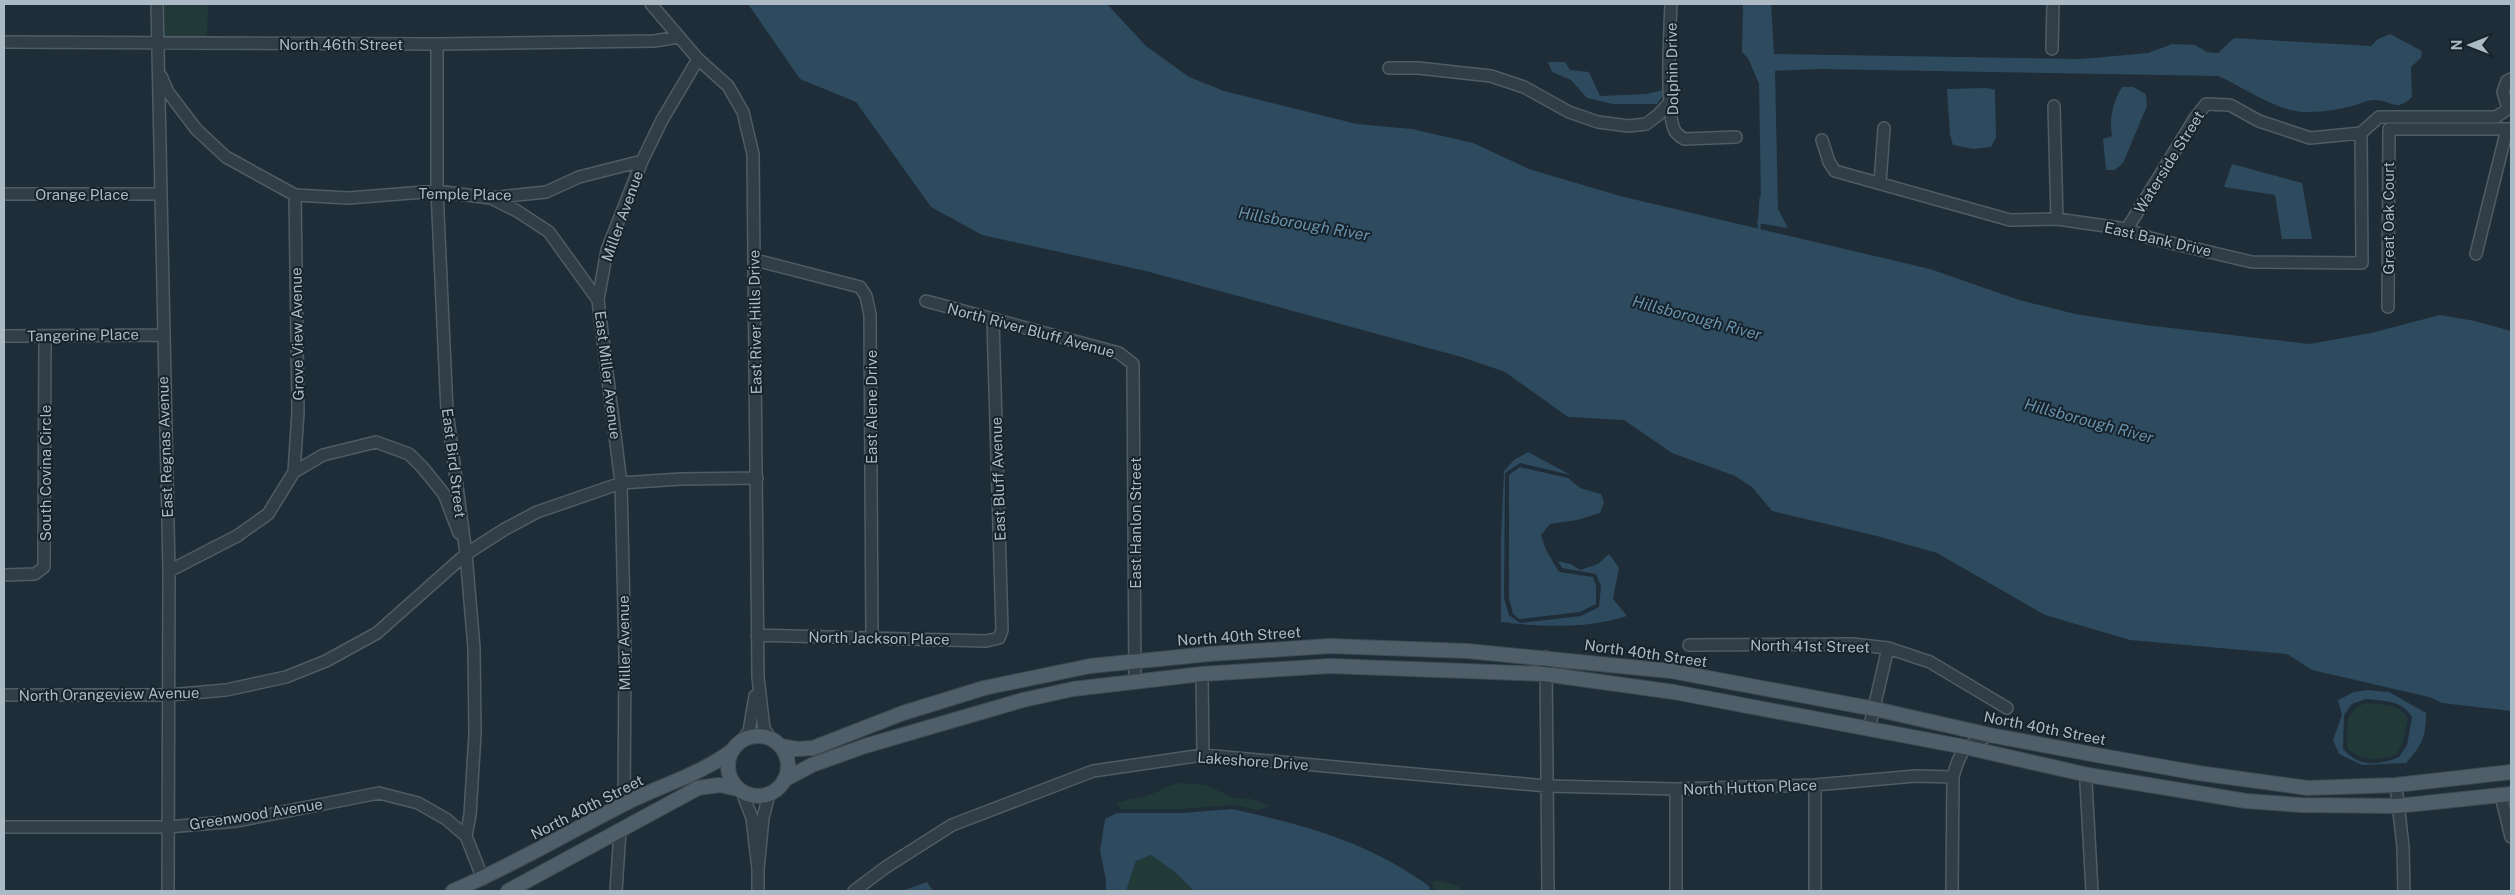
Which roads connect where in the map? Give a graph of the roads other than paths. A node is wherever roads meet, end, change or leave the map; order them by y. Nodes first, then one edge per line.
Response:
1 (157, 4) edge
2 (651, 4) edge
3 (1671, 4) edge
4 (2053, 4) edge
5 (679, 37) junction
6 (4, 42) edge
7 (158, 43) junction
8 (437, 44) junction
9 (2052, 50) dead end
10 (698, 59) junction
11 (1389, 68) dead end
12 (159, 71) junction
13 (2511, 79) edge
14 (1671, 101) junction
15 (2054, 106) dead end
16 (2510, 108) edge
17 (1884, 128) dead end
18 (2509, 129) edge
19 (2361, 133) junction
20 (1736, 137) dead end
21 (1822, 140) dead end
22 (642, 161) junction
23 (1880, 183) junction
24 (437, 191) junction
25 (4, 194) edge
26 (160, 194) junction
27 (294, 195) junction
28 (490, 198) junction
29 (2057, 219) junction
30 (2127, 230) junction
31 (2476, 254) dead end
32 (755, 260) junction
33 (598, 300) junction
34 (926, 301) dead end
35 (2388, 307) dead end
36 (993, 320) junction
37 (162, 335) junction
38 (4, 336) edge
39 (45, 336) junction
40 (1134, 364) joint
41 (294, 472) junction
42 (757, 478) junction
43 (621, 483) junction
44 (466, 554) junction
45 (169, 571) junction
46 (4, 575) edge
47 (757, 635) junction
48 (872, 637) junction
49 (999, 638) joint
50 (1689, 645) dead end
51 (1330, 646) junction
52 (1888, 648) junction
53 (1546, 657) junction
54 (1136, 661) junction
55 (1330, 666) junction
56 (1202, 674) junction
57 (1544, 674) junction
58 (758, 677) junction
59 (1135, 682) junction
60 (4, 695) edge
61 (169, 695) junction
62 (1875, 708) junction
63 (2007, 708) dead end
64 (1869, 729) junction
65 (1990, 735) junction
66 (776, 743) junction
67 (738, 746) junction
68 (1965, 747) junction
69 (1203, 755) junction
70 (2511, 772) edge
71 (2088, 775) junction
72 (1953, 777) junction
73 (784, 780) junction
74 (2396, 785) junction
75 (1547, 786) junction
76 (1815, 786) junction
77 (1676, 789) junction
78 (740, 790) junction
79 (769, 794) junction
80 (2506, 795) edge
81 (624, 804) junction
82 (2397, 806) junction
83 (4, 827) edge
84 (168, 828) junction
85 (620, 830) junction
86 (466, 836) junction
87 (2511, 837) edge
88 (758, 869) junction
89 (483, 879) junction
90 (168, 891) edge
91 (453, 891) edge
92 (508, 891) edge
93 (616, 891) edge
94 (758, 891) edge
95 (854, 891) edge
96 (1548, 891) edge
97 (1676, 891) edge
98 (1815, 891) edge
99 (1952, 891) edge
100 (2092, 891) edge
101 (2404, 891) edge

1 - 7 street, East Regnas Avenue
2 - 5 street, East River Hills Drive
3 - 14 street, Dolphin Drive
4 - 9 street
5 - 8 street, North 46th Street
5 - 10 street, East River Hills Drive
6 - 7 street, North 46th Street
7 - 8 street, North 46th Street
7 - 12 street, East Regnas Avenue
8 - 24 street, East Bird Street
10 - 22 street
10 - 32 street, East River Hills Drive
11 - 14 street
12 - 26 street, East Regnas Avenue
12 - 27 street, Temple Place
13 - 16 street
14 - 20 street, Dolphin Drive
15 - 29 street
16 - 19 street
17 - 23 street
18 - 31 street
18 - 35 street, Great Oak Court
19 - 30 street, Waterside Street
19 - 30 street, East Bank Drive
21 - 23 street, East Bank Drive
22 - 28 street, Temple Place
22 - 33 street, Miller Avenue
23 - 29 street, East Bank Drive
24 - 27 street, Temple Place
24 - 28 street, Temple Place
24 - 44 street, East Bird Street
25 - 26 street, Orange Place
26 - 37 street, East Regnas Avenue
27 - 41 street, Grove View Avenue
28 - 33 street, East Miller Avenue
29 - 30 street, East Bank Drive
32 - 42 street, East River Hills Drive
32 - 48 street, East Alene Drive
33 - 43 street, East Miller Avenue
34 - 36 street, North River Bluff Avenue
36 - 40 street, North River Bluff Avenue
36 - 49 street, East Bluff Avenue
37 - 39 street, Tangerine Place
37 - 45 street, East Regnas Avenue
38 - 39 street, Tangerine Place
39 - 46 street, South Covina Circle
40 - 54 street, East Hanlon Street
41 - 44 street
41 - 45 street
42 - 43 street, North Orangeview Avenue
42 - 47 street, East River Hills Drive
43 - 44 street, North Orangeview Avenue
43 - 81 street, Miller Avenue
44 - 61 street, North Orangeview Avenue
44 - 86 street, East Bird Street
45 - 61 street, East Regnas Avenue
47 - 48 street, North Jackson Place
47 - 58 street, East River Hills Drive
48 - 49 street, North Jackson Place
50 - 52 street, North 41st Street
51 - 53 main road, North 40th Street
51 - 54 main road, North 40th Street
51 - 55 main road
52 - 62 street
52 - 63 street, North 41st Street
53 - 57 street
53 - 62 main road, North 40th Street
54 - 59 street, East Hanlon Street
54 - 66 main road, North 40th Street
55 - 56 main road
55 - 57 main road
56 - 59 main road
56 - 69 street
57 - 64 main road
57 - 75 street
58 - 66 street, East River Hills Drive
58 - 67 street, East River Hills Drive
59 - 73 main road
60 - 61 street, North Orangeview Avenue
61 - 84 street, East Regnas Avenue
62 - 64 street
62 - 65 main road, North 40th Street
64 - 68 main road
65 - 68 street
65 - 74 main road, North 40th Street
66 - 67 main road
66 - 73 main road
67 - 78 main road
67 - 81 main road, North 40th Street
68 - 71 main road
68 - 72 street
69 - 75 street, Lakeshore Drive
69 - 95 street, Lakeshore Drive
70 - 74 main road, North 40th Street
71 - 82 main road
71 - 100 street
72 - 76 street, North Hutton Place
72 - 99 street
73 - 79 main road
74 - 82 street
75 - 77 street, North Hutton Place
75 - 96 street
76 - 77 street, North Hutton Place
76 - 98 street
77 - 97 street
78 - 79 main road
78 - 85 main road
78 - 88 street
79 - 88 street
80 - 82 main road
80 - 87 street
81 - 89 main road, North 40th Street
82 - 101 street
83 - 84 street, Greenwood Avenue
84 - 86 street, Greenwood Avenue
84 - 90 street, East Regnas Avenue
85 - 92 main road
85 - 93 street
86 - 89 street
88 - 94 street
89 - 91 main road, North 40th Street

